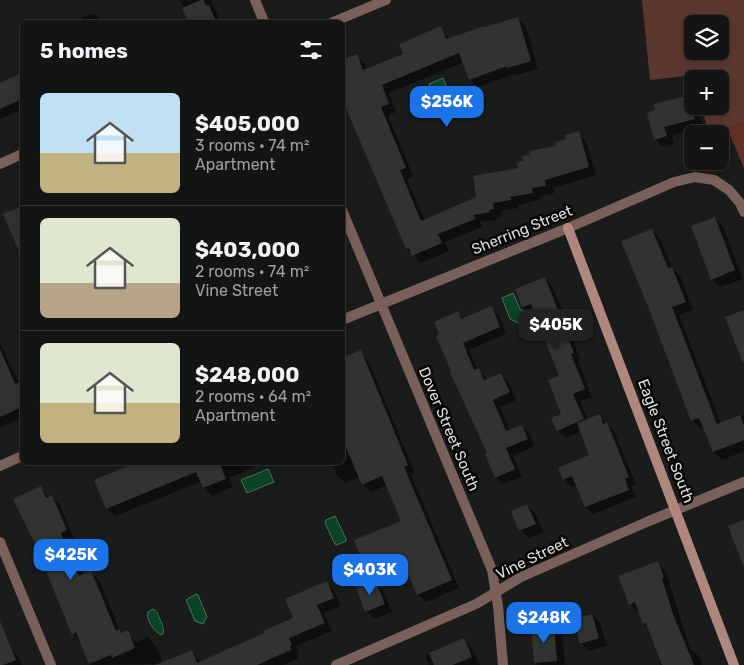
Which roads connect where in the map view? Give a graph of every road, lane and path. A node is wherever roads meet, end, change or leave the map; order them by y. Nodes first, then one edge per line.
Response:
1 (255, 0) edge
2 (386, 0) edge
3 (263, 20) edge
4 (338, 20) edge
5 (20, 155) edge
6 (0, 164) edge
7 (744, 212) edge
8 (345, 217) edge
9 (568, 228) junction
10 (381, 303) junction
11 (345, 319) edge
12 (20, 457) edge
13 (0, 466) edge
14 (744, 482) edge
15 (676, 510) junction
16 (0, 542) edge
17 (496, 592) junction
18 (51, 665) edge
19 (336, 665) edge
20 (503, 665) edge
21 (734, 665) edge

1 - 3 street
2 - 4 street
5 - 6 street
7 - 9 street, Sherring Street
8 - 10 street, Dover Street South
9 - 10 street, Sherring Street
9 - 15 street, Eagle Street South
10 - 11 street, Sherring Street
10 - 17 street, Dover Street South
12 - 13 street
14 - 15 street, Vine Street
15 - 17 street, Vine Street
15 - 21 street, Eagle Street South
16 - 18 street
17 - 19 street, Vine Street
17 - 20 street, Dover Street South

